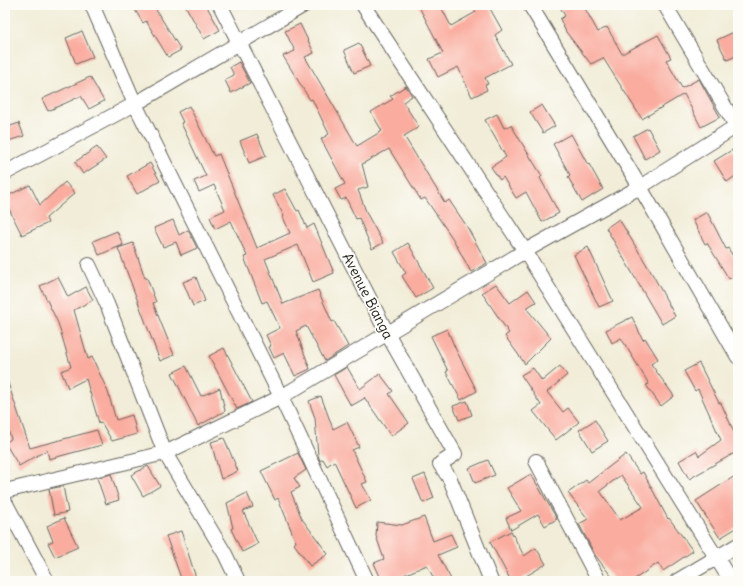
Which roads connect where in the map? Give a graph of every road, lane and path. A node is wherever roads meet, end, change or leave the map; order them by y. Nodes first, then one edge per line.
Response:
1 (92, 5) edge
2 (220, 5) edge
3 (304, 5) edge
4 (363, 5) edge
5 (530, 5) edge
6 (665, 5) edge
7 (239, 44) junction
8 (135, 104) junction
9 (737, 127) edge
10 (5, 173) edge
11 (640, 187) junction
12 (525, 251) junction
13 (89, 264) dead end
14 (387, 334) junction
15 (738, 357) edge
16 (280, 397) junction
17 (165, 453) junction
18 (536, 461) dead end
19 (5, 491) edge
20 (5, 502) edge
21 (738, 545) edge
22 (717, 558) junction
23 (47, 581) edge
24 (238, 581) edge
25 (367, 581) edge
26 (491, 581) edge
27 (599, 581) edge
28 (678, 581) edge
29 (731, 581) edge

1 - 8 street
2 - 7 street, Avenue Bianga
3 - 7 street
4 - 12 street
5 - 11 street
6 - 9 street
7 - 8 street
7 - 14 street, Avenue Bianga
8 - 10 street
8 - 16 street
9 - 11 street
11 - 12 street
11 - 15 street
12 - 14 street
12 - 22 street
13 - 17 street
14 - 16 street
14 - 26 street, Avenue Bianga
16 - 17 street
16 - 25 street
17 - 19 street
17 - 24 street
18 - 27 street
20 - 23 street
21 - 22 street
22 - 28 street
22 - 29 street

